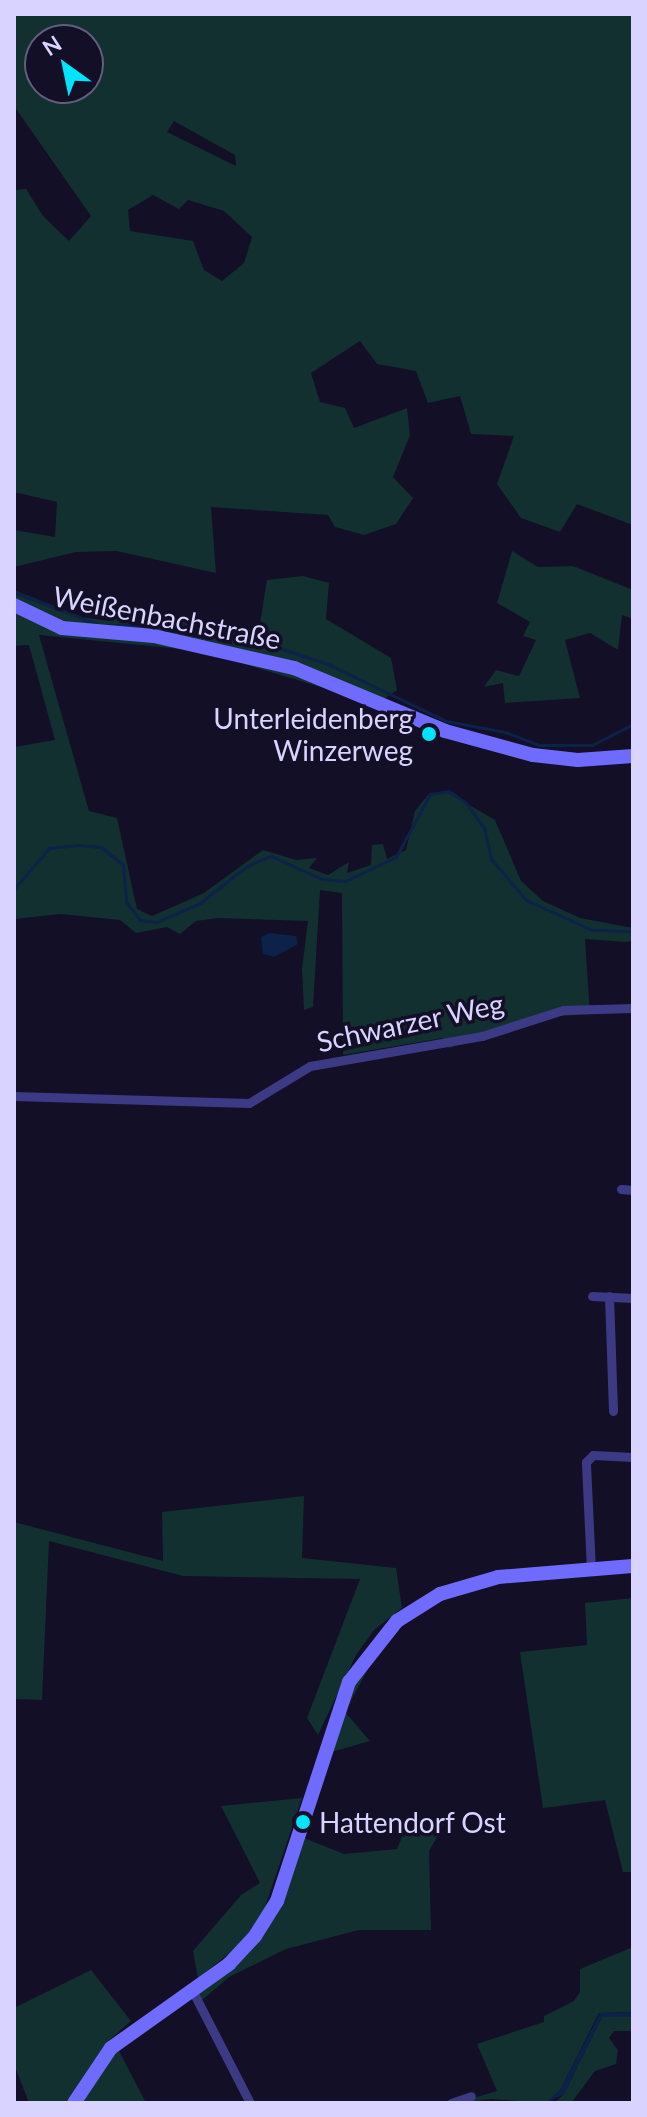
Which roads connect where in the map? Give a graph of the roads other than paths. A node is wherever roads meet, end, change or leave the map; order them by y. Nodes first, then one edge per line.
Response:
1 (14, 605) edge
2 (633, 756) edge
3 (633, 1008) edge
4 (14, 1096) edge
5 (621, 1189) dead end
6 (633, 1190) edge
7 (592, 1296) dead end
8 (609, 1296) junction
9 (633, 1298) edge
10 (613, 1411) dead end
11 (633, 1457) edge
12 (633, 1566) edge
13 (591, 1570) junction
14 (192, 1990) junction
15 (471, 2096) dead end
16 (74, 2103) edge
17 (250, 2103) edge
18 (451, 2103) edge

1 - 2 main road, Weißenbachstraße
3 - 4 street, Schwarzer Weg
5 - 6 street
7 - 8 street
8 - 9 street
8 - 10 street
11 - 13 street
12 - 13 main road
13 - 14 main road
14 - 16 main road
14 - 17 street
15 - 18 street

